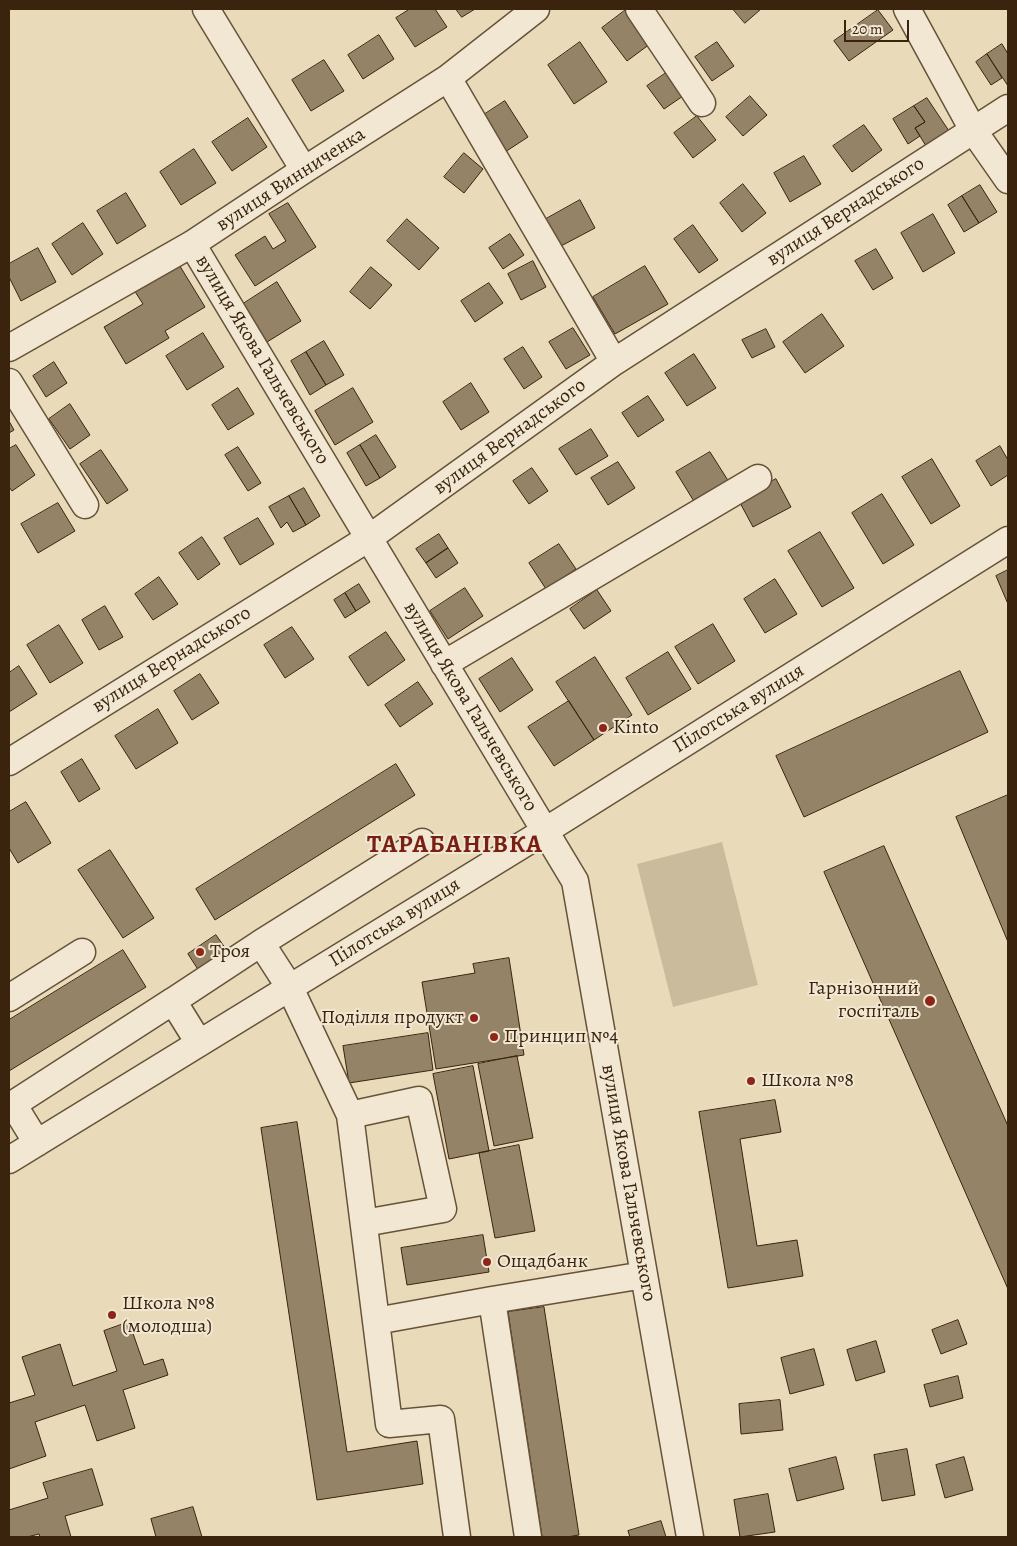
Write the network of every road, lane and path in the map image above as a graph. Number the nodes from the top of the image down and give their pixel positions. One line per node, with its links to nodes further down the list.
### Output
1 (206, 9): 9 (street)
2 (536, 9): 5 (street, вулиця Винниченка)
3 (639, 9): 6 (street)
4 (907, 9): 8 (street)
5 (448, 78): 9 (street, вулиця Винниченка); 13 (street)
6 (702, 103)
7 (1008, 108): 8 (street, вулиця Вернадського)
8 (973, 130): 10 (street); 13 (street, вулиця Вернадського)
9 (304, 170): 11 (street, вулиця Винниченка)
10 (1008, 180)
11 (192, 244): 12 (street, вулиця Винниченка); 17 (street, вулиця Якова Гальчевського)
12 (9, 348)
13 (614, 362): 17 (street, вулиця Вернадського)
14 (9, 382): 16 (street)
15 (758, 478): 19 (street)
16 (85, 505)
17 (369, 538): 19 (street, вулиця Якова Гальчевського); 20 (street, вулиця Вернадського)
18 (1008, 540): 21 (street, Пілотська вулиця)
19 (444, 664): 21 (street, вулиця Якова Гальчевського)
20 (9, 762)
21 (545, 832): 25 (street, Пілотська вулиця); 34 (street, вулиця Якова Гальчевського)
22 (422, 842): 23 (street)
23 (260, 943): 25 (street); 27 (street)
24 (82, 952): 26 (street)
25 (290, 988): 28 (street, Пілотська вулиця); 30 (street)
26 (9, 998)
27 (173, 1000): 28 (street); 29 (street)
28 (199, 1043): 31 (street, Пілотська вулиця)
29 (11, 1106): 31 (street)
30 (350, 1115): 33 (street); 33 (street)
31 (37, 1143): 32 (street, Пілотська вулиця)
32 (9, 1160)
33 (364, 1223): 36 (street)
34 (644, 1275): 35 (street); 39 (street, вулиця Якова Гальчевського)
35 (492, 1300): 36 (street); 38 (street)
36 (376, 1321): 37 (street)
37 (457, 1537)
38 (528, 1537)
39 (690, 1537)

